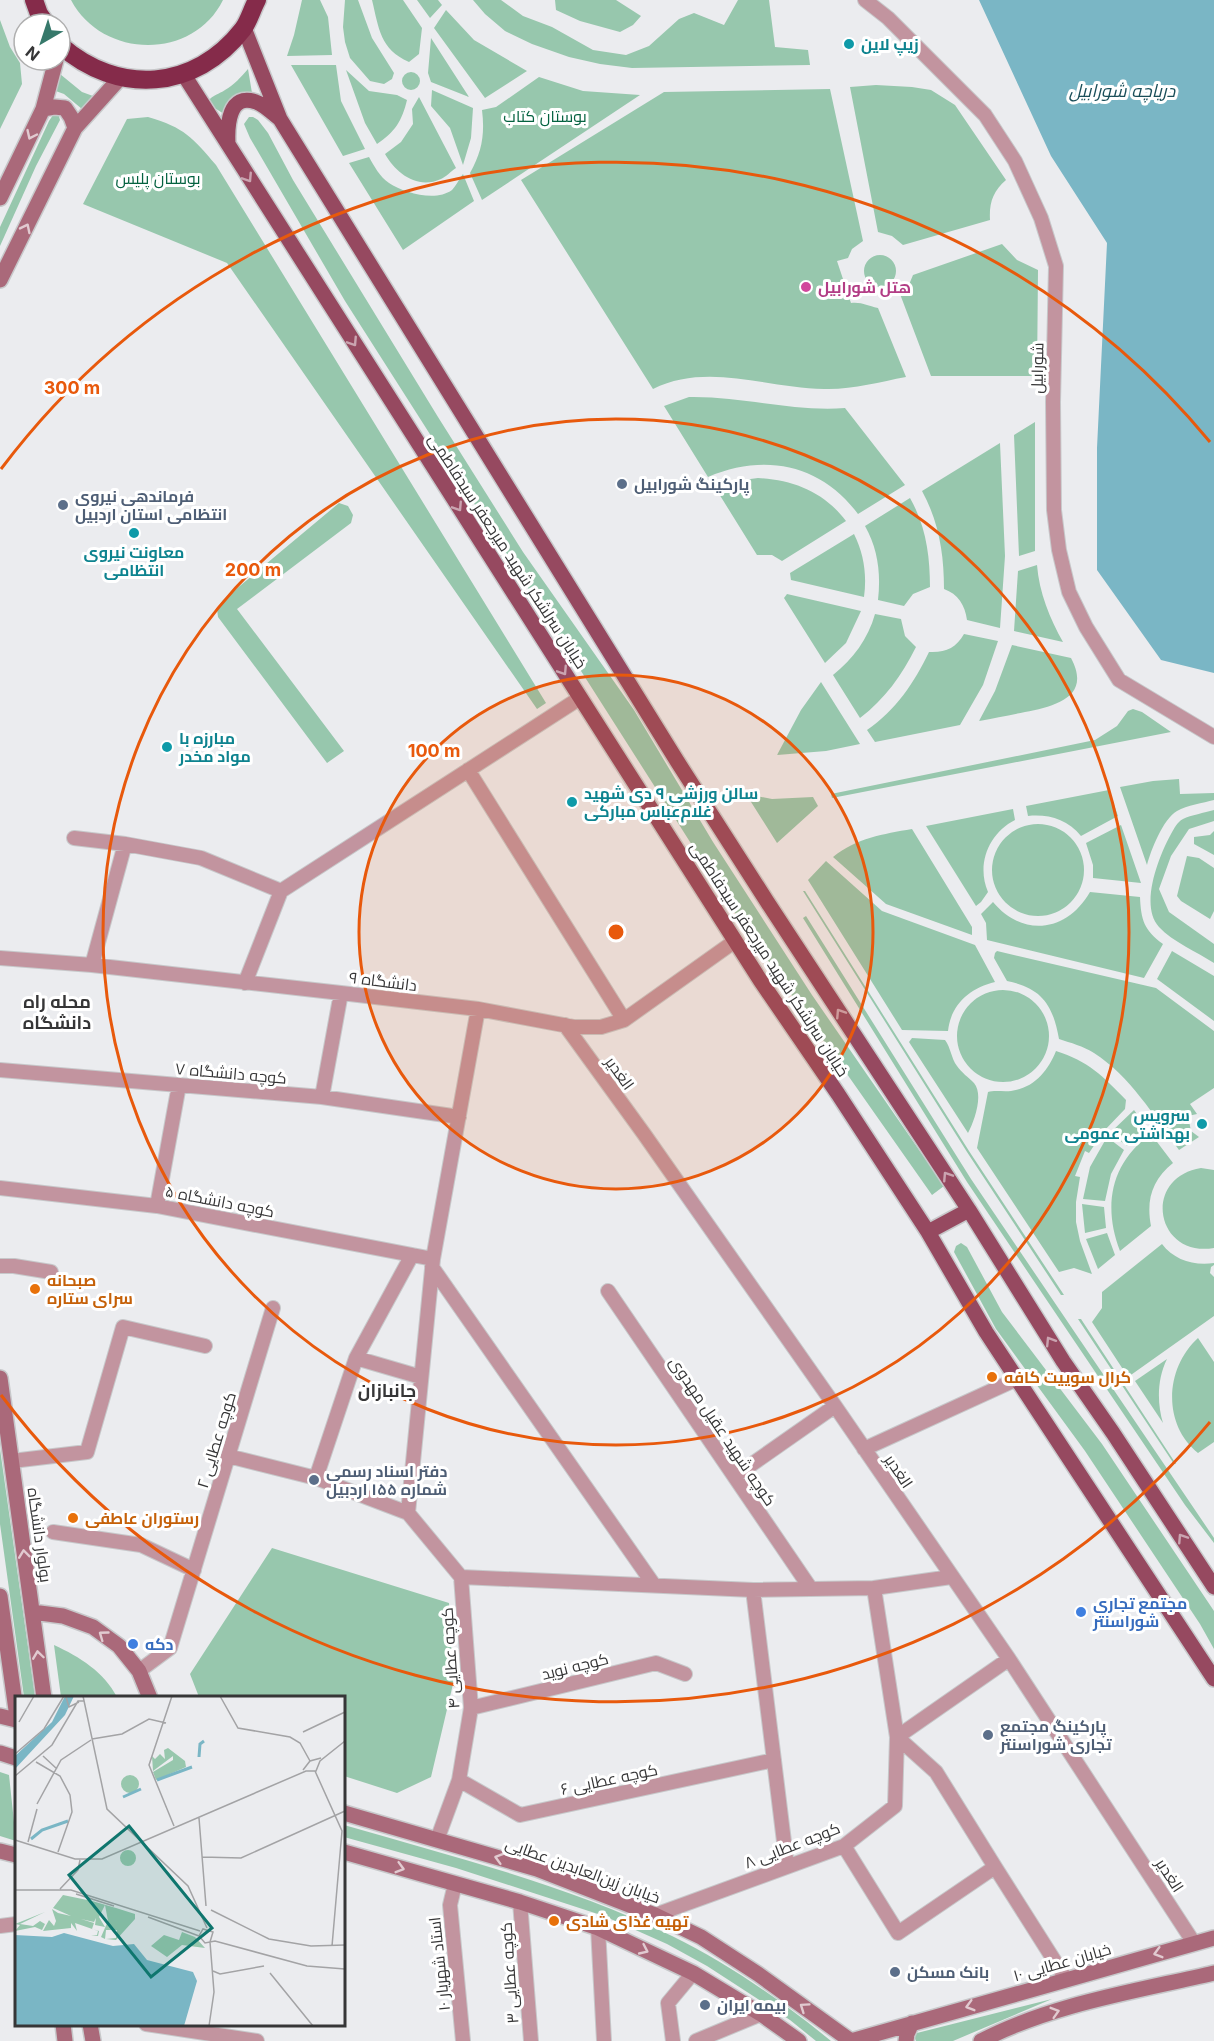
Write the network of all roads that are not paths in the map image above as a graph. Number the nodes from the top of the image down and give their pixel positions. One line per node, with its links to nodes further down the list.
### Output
1 (257, 0): 3 (highway)
2 (865, 0): 16 (street, شورابیل)
3 (244, 28): 6 (highway); 9 (main road, خیابان سرلشکر شهید میرجعفر سیدفاطمی)
4 (72, 55): 7 (highway)
5 (53, 72): 8 (main road)
6 (184, 75): 7 (highway); 11 (main road, خیابان سرلشکر شهید میرجعفر سیدفاطمی)
7 (120, 78): 10 (main road)
8 (43, 109): 10 (main road); 12 (main road, one-way to 12)
9 (280, 119): 11 (main road); 35 (main road, خیابان سرلشکر شهید میرجعفر سیدفاطمی, one-way to 9)
10 (75, 128): 14 (main road, one-way to 10)
11 (228, 147): 15 (main road, خیابان سرلشکر شهید میرجعفر سیدفاطمی, one-way to 15)
12 (4, 185): 13 (main road)
13 (0, 198)
14 (0, 280)
15 (580, 698): 17 (street); 21 (main road, خیابان سرلشکر شهید میرجعفر سیدفاطمی)
16 (1214, 736)
17 (468, 770): 20 (street); 27 (street)
18 (74, 838): 19 (street)
19 (125, 844): 20 (street); 23 (street)
20 (281, 891): 24 (street)
21 (735, 941): 27 (street, دانشگاه ۹); 36 (main road, خیابان سرلشکر شهید میرجعفر سیدفاطمی)
22 (0, 958): 23 (street, دانشگاه ۹)
23 (92, 965): 24 (street, دانشگاه ۹)
24 (244, 983): 25 (street, دانشگاه ۹)
25 (341, 993): 26 (street, دانشگاه ۹); 31 (street)
26 (478, 1009): 28 (street, دانشگاه ۹); 32 (street)
27 (624, 1020): 28 (street, دانشگاه ۹)
28 (565, 1026): 48 (street, الغدیر)
29 (0, 1070): 30 (street, کوچه دانشگاه ۷)
30 (179, 1085): 31 (street, کوچه دانشگاه ۷); 34 (street)
31 (322, 1097): 32 (street, کوچه دانشگاه ۷)
32 (459, 1118): 38 (street)
33 (0, 1188): 34 (street, کوچه دانشگاه ۵)
34 (157, 1206): 37 (street, کوچه دانشگاه ۵)
35 (969, 1210): 36 (main road); 60 (main road, خیابان سرلشکر شهید میرجعفر سیدفاطمی, one-way to 35)
36 (928, 1232): 47 (main road, خیابان سرلشکر شهید میرجعفر سیدفاطمی)
37 (412, 1255): 38 (street, کوچه دانشگاه ۵); 44 (street)
38 (432, 1263): 45 (street); 59 (street)
39 (0, 1266): 40 (street)
40 (51, 1272)
41 (608, 1291): 52 (street, کوچه شهید عقیل مهدوی)
42 (273, 1308): 50 (street, کوچه عطایی ۲)
43 (205, 1346): 51 (street)
44 (356, 1358): 45 (street); 53 (street)
45 (421, 1377): 54 (street)
46 (0, 1378): 51 (main road, بولوار دانشگاه)
47 (1017, 1379): 49 (street); 70 (main road, خیابان سرلشکر شهید میرجعفر سیدفاطمی)
48 (835, 1406): 49 (street, الغدیر); 52 (street)
49 (864, 1449): 58 (street, الغدیر)
50 (228, 1456): 53 (street); 56 (street, کوچه عطایی ۲)
51 (12, 1461): 65 (main road, بولوار دانشگاه, one-way to 51)
52 (735, 1476): 62 (street, کوچه شهید عقیل مهدوی)
53 (316, 1478): 54 (street)
54 (408, 1513): 57 (street)
55 (52, 1532): 56 (street)
56 (194, 1570): 68 (street, کوچه عطایی ۲)
57 (461, 1577): 59 (street); 74 (street, کوچه عطایی ۴)
58 (951, 1577): 61 (street); 67 (street, الغدیر)
59 (654, 1585): 63 (street)
60 (1214, 1587)
61 (874, 1588): 62 (street); 77 (street, کوچه عطایی ۸)
62 (811, 1589): 63 (street)
63 (753, 1590): 80 (street)
64 (0, 1596): 66 (main road)
65 (32, 1612): 68 (main road, one-way to 65); 71 (main road, بولوار دانشگاه, one-way to 65)
66 (1, 1617): 73 (main road)
67 (1009, 1659): 77 (street); 97 (street, الغدیر)
68 (139, 1671): 72 (main road)
69 (685, 1674): 74 (street, کوچه نوید)
70 (1214, 1679)
71 (44, 1696)
72 (149, 1696)
73 (15, 1704)
74 (471, 1708): 81 (street, کوچه عطایی ۴)
75 (0, 1716): 76 (main road)
76 (15, 1720)
77 (897, 1737): 84 (street, کوچه عطایی ۸); 89 (street)
78 (0, 1753): 79 (main road)
79 (15, 1758)
80 (774, 1760): 81 (street, کوچه عطایی ۶); 88 (street)
81 (459, 1780): 83 (street, کوچه عطایی ۴)
82 (345, 1813): 83 (main road, خیابان زین‌العابدین عطایی)
83 (437, 1840): 92 (main road, خیابان زین‌العابدین عطایی, one-way to 83)
84 (844, 1846): 88 (street, کوچه عطایی ۸); 89 (street)
85 (0, 1851): 87 (main road)
86 (345, 1852): 90 (main road, one-way to 90)
87 (15, 1855)
88 (787, 1866): 92 (street, کوچه عطایی ۸)
89 (995, 1867): 100 (street)
90 (455, 1884): 91 (main road); 109 (street, استاد شهریار ۱۰)
91 (520, 1902): 95 (main road); 110 (street, کوچه عطایی ۳)
92 (655, 1915): 115 (main road, خیابان زین‌العابدین عطایی, one-way to 92)
93 (15, 1924): 94 (street)
94 (0, 1926)
95 (598, 1928): 98 (main road, one-way to 98); 111 (street)
96 (1214, 1938): 97 (main road, خیابان عطایی ۱۰)
97 (1194, 1943): 100 (main road, خیابان عطایی ۱۰, one-way to 100)
98 (693, 1973): 101 (main road); 112 (street)
99 (1214, 1973): 117 (main road, one-way to 99)
100 (1066, 1979): 102 (main road, خیابان عطایی ۱۰, one-way to 102)
101 (761, 2014): 113 (street); 114 (main road)
102 (912, 2023): 115 (main road, خیابان عطایی ۱۰); 116 (main road)
103 (63, 2026): 106 (main road)
104 (90, 2026): 107 (main road)
105 (153, 2026): 108 (street)
106 (65, 2041)
107 (93, 2041)
108 (257, 2041)
109 (463, 2041)
110 (531, 2041)
111 (604, 2041)
112 (673, 2041)
113 (696, 2041)
114 (799, 2041)
115 (851, 2041)
116 (906, 2041)
117 (981, 2041)

